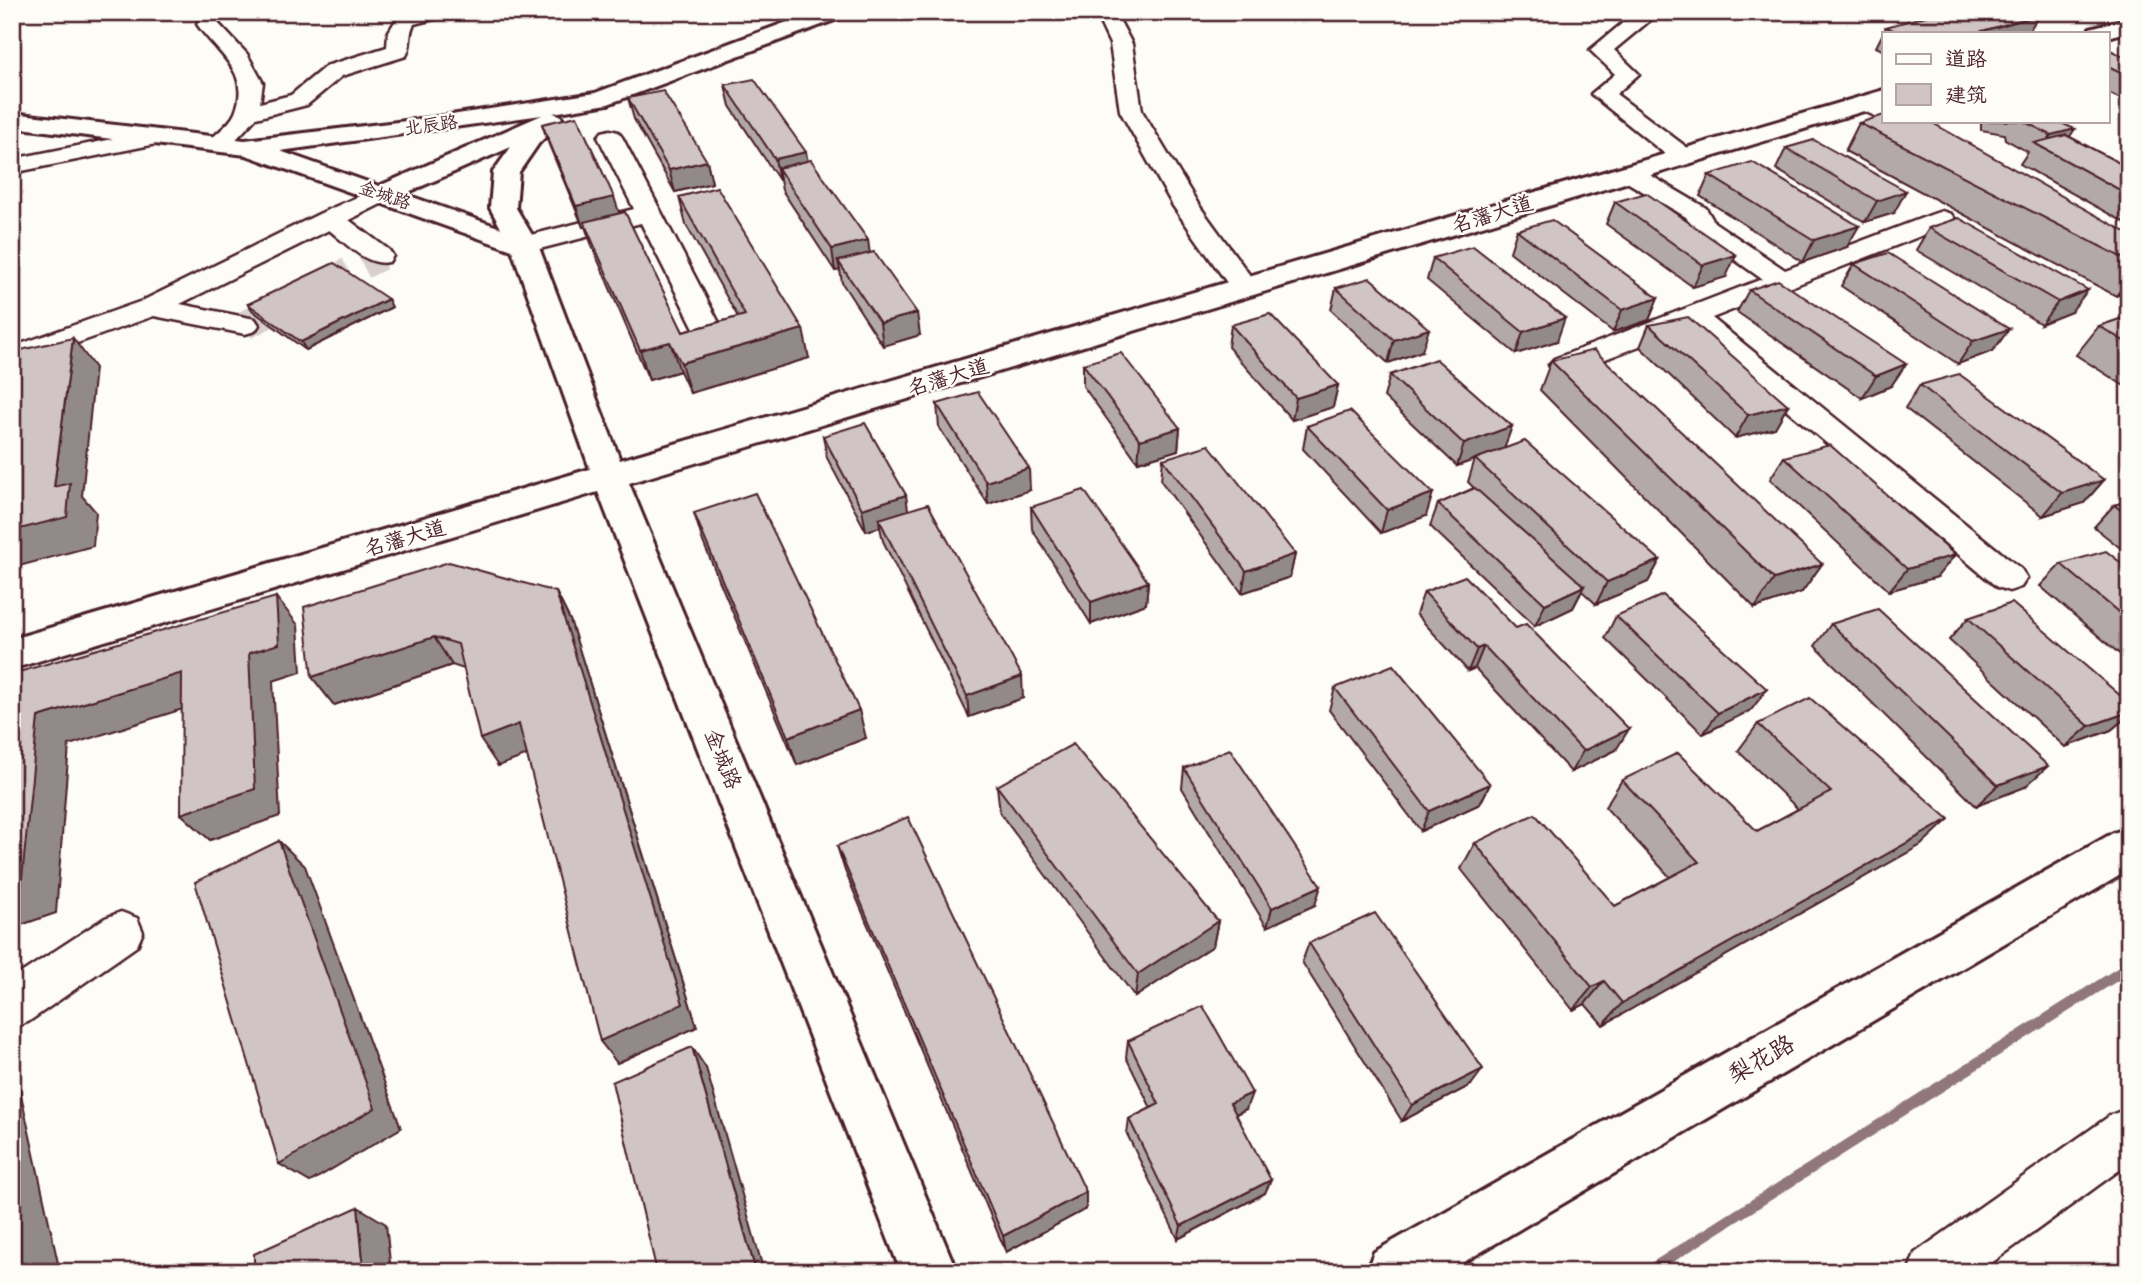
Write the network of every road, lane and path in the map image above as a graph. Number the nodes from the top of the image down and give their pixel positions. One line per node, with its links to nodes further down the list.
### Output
1 (212, 12): 10 (street)
2 (439, 12): 10 (street)
3 (835, 12): 8 (main road, 北辰路)
4 (1105, 12): 27 (street)
5 (1650, 12): 17 (street)
6 (2129, 24): 7 (main road)
7 (2101, 32)
8 (600, 99): 12 (main road); 16 (main road, 北辰路)
9 (1878, 104): 17 (main road, 名藩大道)
10 (247, 113): 15 (street)
11 (12, 120): 14 (main road, 北辰路)
12 (551, 120): 20 (main road); 24 (main road, 金城路)
13 (610, 136): 21 (street)
14 (158, 137): 15 (main road, 北辰路); 18 (street)
15 (218, 145): 16 (main road, 北辰路)
16 (245, 148): 20 (main road, 金城路)
17 (1684, 157): 19 (main road, 名藩大道)
18 (12, 166)
19 (1629, 173): 26 (street); 27 (main road, 名藩大道)
20 (382, 194): 22 (street); 24 (main road, 金城路)
21 (649, 214): 24 (street); 31 (street)
22 (330, 218): 25 (street); 28 (street)
23 (1941, 219): 26 (street)
24 (524, 245): 34 (main road, 金城路)
25 (380, 256)
26 (1782, 281): 29 (street)
27 (1245, 288): 34 (main road, 名藩大道)
28 (152, 307): 30 (lane); 32 (street)
29 (1692, 315): 33 (street); 35 (street)
30 (246, 325)
31 (716, 344)
32 (12, 357)
33 (1564, 365)
34 (610, 478): 36 (main road, 名藩大道); 41 (main road, 金城路)
35 (2009, 578)
36 (12, 654)
37 (2129, 847): 42 (main road, 梨花路)
38 (121, 932): 39 (street)
39 (12, 1006)
40 (2129, 1133): 43 (street)
41 (929, 1272)
42 (1394, 1272)
43 (1934, 1272)

